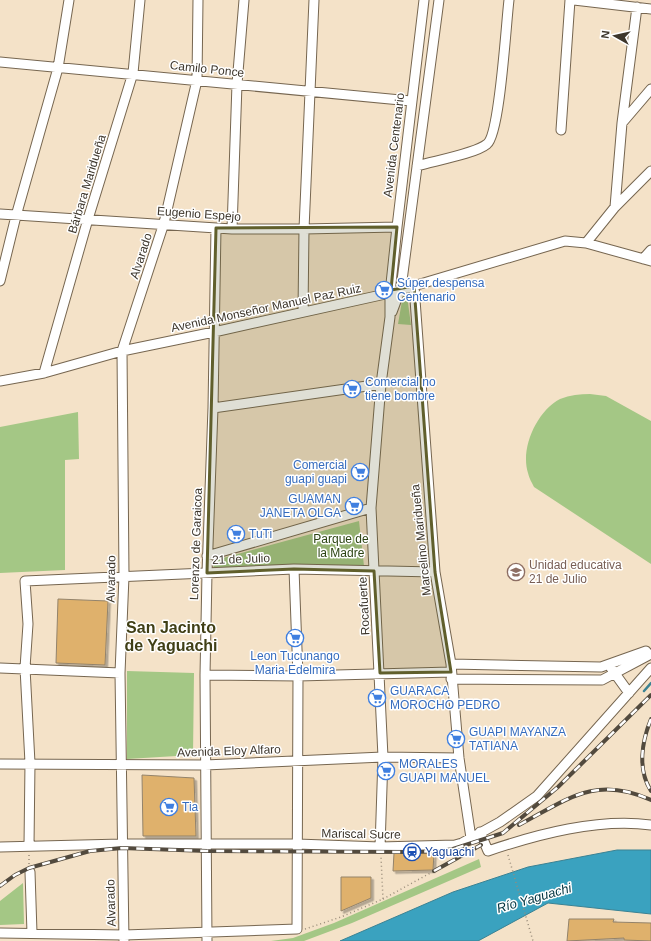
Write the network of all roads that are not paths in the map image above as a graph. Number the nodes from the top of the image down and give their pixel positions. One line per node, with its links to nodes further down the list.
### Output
1 (69, 0): 14 (street)
2 (140, 0): 15 (street, Bárbara Maridueña)
3 (198, 0): 16 (street, Alvarado)
4 (244, 0): 17 (street)
5 (314, 0): 19 (street)
6 (424, 0): 20 (street, Avenida Centenario)
7 (439, 0): 23 (street)
8 (509, 0): 23 (street)
9 (570, 0): 22 (street)
10 (574, 0): 11 (street)
11 (637, 7): 12 (street); 21 (street)
12 (651, 9)
13 (0, 62): 14 (street, Camilo Ponce)
14 (58, 68): 15 (street, Camilo Ponce); 27 (street)
15 (133, 73): 16 (street, Camilo Ponce); 28 (street, Bárbara Maridueña)
16 (197, 80): 17 (street, Camilo Ponce); 29 (street, Alvarado)
17 (237, 84): 19 (street, Camilo Ponce); 32 (street)
18 (651, 89): 21 (street)
19 (310, 91): 20 (street, Camilo Ponce); 33 (street)
20 (411, 101): 30 (street, Avenida Centenario)
21 (622, 124): 25 (street)
22 (561, 130)
23 (417, 166): 39 (street)
24 (651, 171): 25 (street)
25 (615, 207): 34 (street)
26 (0, 214): 27 (street, Eugenio Espejo)
27 (16, 216): 28 (street, Eugenio Espejo); 37 (street)
28 (88, 219): 29 (street, Eugenio Espejo); 45 (street, Bárbara Maridueña)
29 (164, 223): 31 (street, Eugenio Espejo); 44 (street, Alvarado)
30 (397, 227): 33 (street, Eugenio Espejo); 40 (street, Avenida Centenario)
31 (216, 228): 32 (street, Eugenio Espejo); 43 (street, Lorenzo de Garaicoa)
32 (232, 229): 33 (street, Eugenio Espejo)
33 (304, 229): 41 (street)
34 (586, 242): 36 (street, Avenida Monseñor Manuel Paz Ruiz); 38 (street, Avenida Monseñor Manuel Paz Ruiz)
35 (651, 250): 36 (street)
36 (647, 260)
37 (0, 281)
38 (414, 286): 39 (street, Avenida Monseñor Manuel Paz Ruiz); 53 (street, Marcelino Maridueña)
39 (402, 288): 40 (street, Avenida Monseñor Manuel Paz Ruiz); 42 (street, Rocafuerte)
40 (390, 293): 41 (street, Avenida Monseñor Manuel Paz Ruiz); 42 (street, Rocafuerte)
41 (303, 312): 43 (street, Avenida Monseñor Manuel Paz Ruiz)
42 (390, 317): 47 (street, Rocafuerte)
43 (214, 332): 44 (street, Avenida Monseñor Manuel Paz Ruiz); 48 (street, Lorenzo de Garaicoa)
44 (122, 351): 45 (street, Avenida Monseñor Manuel Paz Ruiz); 55 (street, Alvarado)
45 (44, 373): 46 (street, Avenida Monseñor Manuel Paz Ruiz)
46 (0, 381)
47 (381, 384): 48 (street); 49 (street, Rocafuerte)
48 (213, 408): 50 (street, Lorenzo de Garaicoa)
49 (371, 508): 50 (street); 52 (street, Rocafuerte)
50 (207, 556): 54 (street, Lorenzo de Garaicoa)
51 (294, 569): 52 (street, 21 de Julio); 54 (street, 21 de Julio); 67 (street)
52 (374, 571): 53 (street, 21 de Julio); 64 (street, Rocafuerte)
53 (435, 572): 62 (street, Marcelino Maridueña)
54 (207, 573): 55 (street, 21 de Julio); 66 (street, Lorenzo de Garaicoa)
55 (124, 576): 60 (street, 21 de Julio); 63 (street, Alvarado)
56 (651, 649): 58 (street)
57 (651, 654): 65 (street)
58 (608, 665): 62 (street); 65 (street)
59 (0, 668): 60 (street)
60 (25, 668): 63 (street); 72 (street)
61 (651, 668): 68 (street, Mariscal Sucre)
62 (451, 672): 64 (street); 65 (street); 70 (street, Marcelino Maridueña)
63 (120, 673): 74 (street, Alvarado)
64 (380, 673): 67 (street); 69 (street, Rocafuerte)
65 (615, 673): 68 (street)
66 (205, 675): 67 (street); 75 (street, Lorenzo de Garaicoa)
67 (298, 676): 71 (street)
68 (629, 693): 77 (street, Mariscal Sucre)
69 (383, 757): 70 (street, Avenida Eloy Alfaro); 71 (street, Avenida Eloy Alfaro); 84 (street, Rocafuerte)
70 (458, 758): 78 (street, Marcelino Maridueña)
71 (298, 760): 75 (street, Avenida Eloy Alfaro); 80 (street)
72 (30, 763): 73 (street, Avenida Eloy Alfaro); 74 (street, Avenida Eloy Alfaro); 81 (street)
73 (0, 764)
74 (122, 765): 75 (street, Avenida Eloy Alfaro); 79 (street, Alvarado)
75 (205, 765): 82 (street, Lorenzo de Garaicoa)
76 (651, 825): 77 (street)
77 (480, 832): 78 (street, Mariscal Sucre)
78 (470, 838): 84 (street, Mariscal Sucre)
79 (122, 844): 81 (street, Mariscal Sucre); 82 (street, Mariscal Sucre); 89 (street, Alvarado)
80 (297, 844): 82 (street, Mariscal Sucre); 84 (street, Mariscal Sucre); 88 (street)
81 (29, 845): 83 (street, Mariscal Sucre)
82 (207, 845): 88 (street, Lorenzo de Garaicoa)
83 (0, 847)
84 (380, 847)
85 (30, 872): 87 (street)
86 (0, 933): 87 (street)
87 (32, 933): 89 (street)
88 (207, 937): 89 (street)
89 (124, 938)

